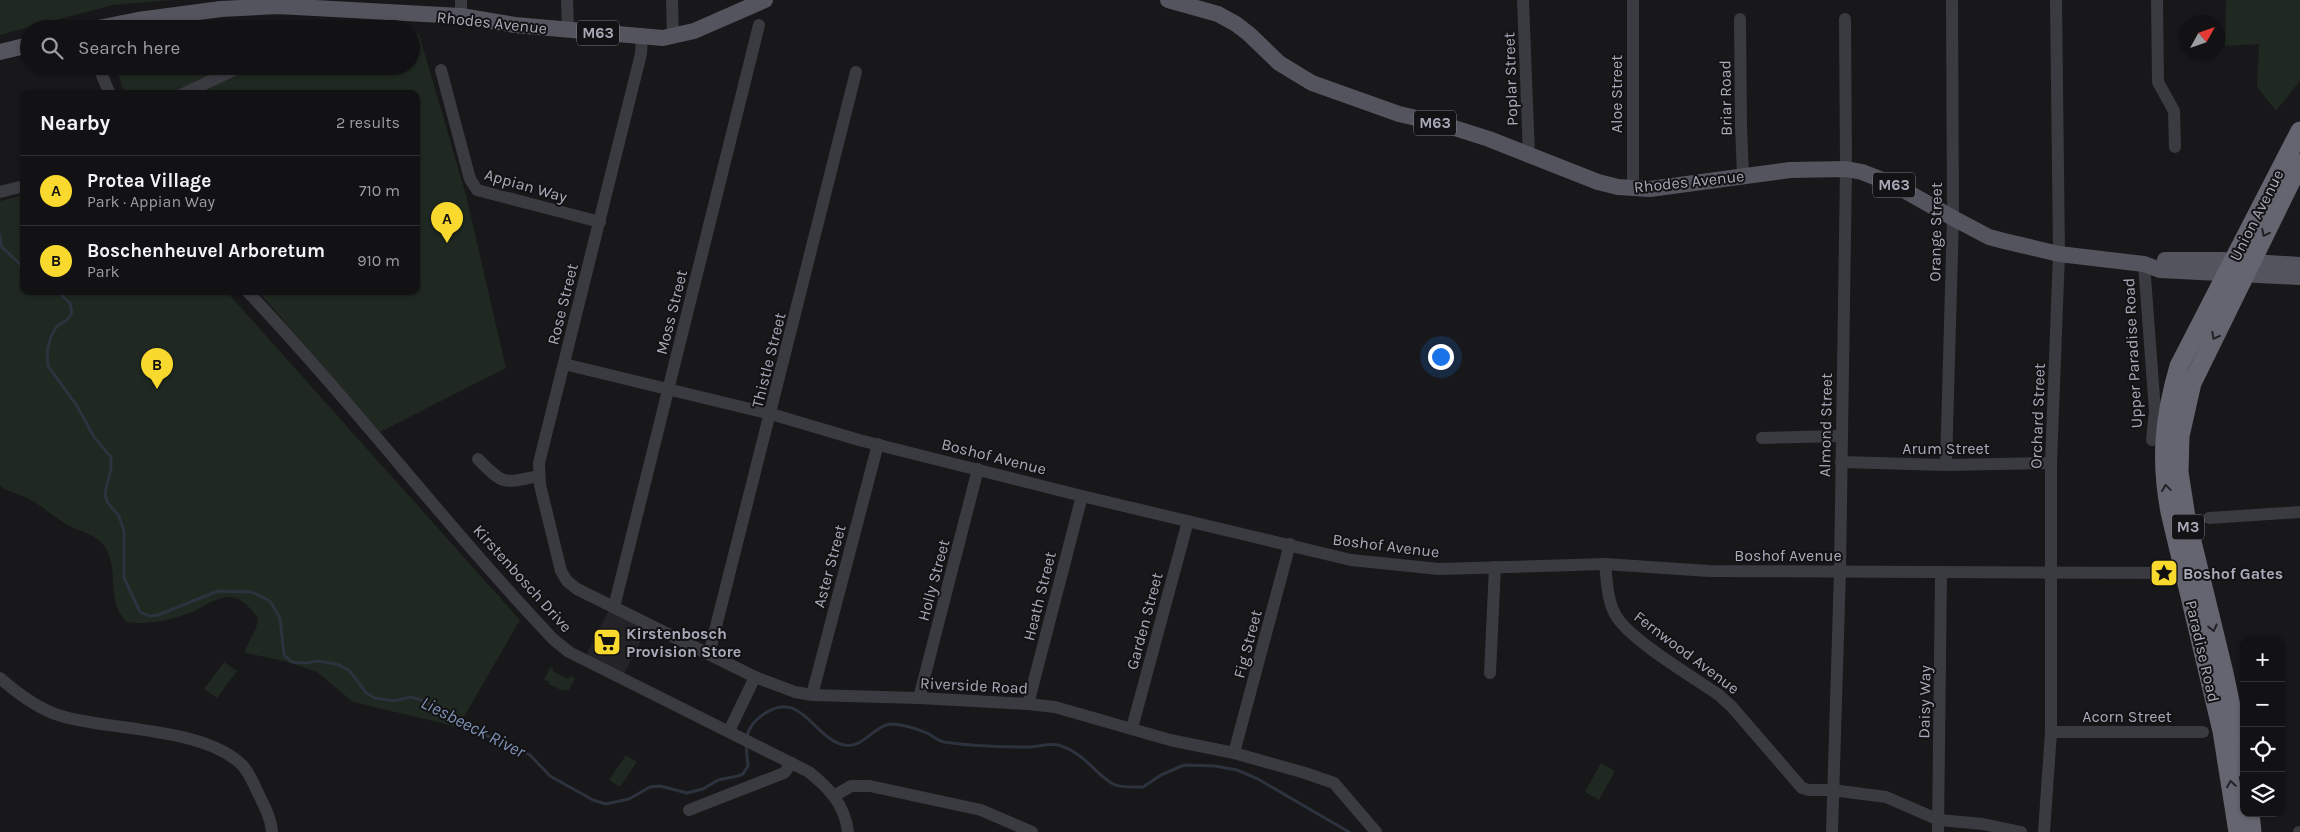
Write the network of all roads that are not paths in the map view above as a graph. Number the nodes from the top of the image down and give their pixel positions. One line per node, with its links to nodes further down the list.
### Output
1 (567, 0): 15 (street)
2 (672, 0): 17 (street)
3 (765, 0): 17 (main road, Rhodes Avenue / M63)
4 (1168, 0): 28 (main road, Rhodes Avenue / M63)
5 (1523, 0): 28 (street, Poplar Street)
6 (1632, 0): 33 (street, Aloe Street)
7 (1952, 0): 35 (street, Orange Street)
8 (2056, 0): 37 (street, Orchard Street)
9 (2157, 0): 27 (street)
10 (461, 8): 13 (main road, Rhodes Avenue / M63); 15 (main road, Rhodes Avenue / M63)
11 (1740, 19): 31 (street, Briar Road)
12 (1844, 19): 30 (street, Almond Street)
13 (138, 20)
14 (758, 25): 44 (street, Moss Street)
15 (568, 30): 16 (main road, Rhodes Avenue / M63)
16 (642, 37): 17 (main road, Rhodes Avenue / M63); 36 (street, Rose Street)
17 (673, 37)
18 (20, 47): 19 (main road)
19 (0, 52)
20 (441, 70): 36 (street, Appian Way)
21 (856, 72): 45 (street, Thistle Street)
22 (102, 75): 24 (street)
23 (223, 75): 25 (street)
24 (108, 90)
25 (191, 90)
26 (2300, 131): 40 (highway, Union Avenue / M3)
27 (2175, 147)
28 (1529, 156): 33 (main road, Rhodes Avenue / M63)
29 (2300, 163): 40 (highway, Union Avenue / M3, one-way to 40)
30 (1846, 169): 31 (main road, Rhodes Avenue / M63); 35 (main road, Rhodes Avenue / M63); 46 (street, Almond Street)
31 (1744, 176): 33 (main road, Rhodes Avenue / M63)
32 (20, 187): 34 (street)
33 (1633, 188)
34 (0, 192)
35 (1953, 218): 37 (main road, Rhodes Avenue / M63); 53 (street, Orange Street)
36 (600, 222): 43 (street, Rose Street)
37 (2058, 254): 38 (main road, Rhodes Avenue / M63); 52 (street, Orchard Street)
38 (2144, 264): 40 (main road, Rhodes Avenue / M63); 48 (street, Upper Paradise Road)
39 (2300, 264): 40 (main road, M63)
40 (2239, 267): 41 (main road, M63); 80 (highway, Paradise Road / M3, one-way to 80); 95 (highway, Paradise Road / M3, one-way to 40)
41 (2300, 277)
42 (252, 295): 79 (street, Kirstenbosch Drive)
43 (564, 364): 44 (street, Boshof Avenue); 55 (street, Rose Street)
44 (669, 390): 45 (street, Boshof Avenue); 68 (street, Moss Street)
45 (771, 414): 49 (street, Boshof Avenue); 69 (street, Thistle Street)
46 (1841, 436): 47 (street); 51 (street, Almond Street)
47 (1762, 438)
48 (2152, 440)
49 (878, 444): 54 (street, Boshof Avenue); 73 (street, Aster Street)
50 (478, 459): 55 (street)
51 (1840, 462): 53 (street, Arum Street); 63 (street, Almond Street)
52 (2051, 463): 53 (street, Arum Street); 65 (street, Orchard Street)
53 (1946, 465)
54 (978, 469): 56 (street, Boshof Avenue); 74 (street, Holly Street)
55 (539, 476): 67 (street, Rose Street)
56 (1082, 496): 59 (street, Boshof Avenue); 75 (street, Heath Street)
57 (2300, 512): 58 (street)
58 (2209, 518)
59 (1188, 521): 60 (street, Boshof Avenue); 76 (street, Garden Street)
60 (1290, 544): 62 (street, Boshof Avenue); 81 (street, Fig Street)
61 (1605, 564): 62 (street, Boshof Avenue); 63 (street, Boshof Avenue); 83 (street, Fernwood Avenue)
62 (1495, 567): 70 (street)
63 (1840, 571): 64 (street, Boshof Avenue); 83 (street, Almond Street)
64 (1941, 572): 65 (street, Boshof Avenue); 87 (street, Daisy Way)
65 (2050, 572): 66 (street, Boshof Avenue); 77 (street, Orchard Street)
66 (2168, 573)
67 (565, 578): 68 (street, Riverside Road)
68 (614, 607): 69 (street, Riverside Road)
69 (710, 654): 71 (street, Riverside Road)
70 (1490, 673)
71 (755, 677): 73 (street, Riverside Road); 79 (street)
72 (0, 678): 88 (street)
73 (812, 695): 74 (street, Riverside Road)
74 (919, 698): 75 (street, Riverside Road)
75 (1028, 704): 76 (street, Riverside Road)
76 (1132, 728): 81 (street, Riverside Road)
77 (2051, 732): 78 (street, Acorn Street); 94 (street, Orchard Street)
78 (2203, 732)
79 (732, 733): 82 (street, Kirstenbosch Drive)
80 (2240, 749)
81 (1234, 753): 91 (street, Riverside Road)
82 (792, 763): 84 (street, Kirstenbosch Drive); 85 (street)
83 (1832, 790): 87 (street, Fernwood Avenue); 92 (street, Almond Street)
84 (834, 796): 89 (street, Kirstenbosch Drive); 90 (street)
85 (689, 810)
86 (2250, 817): 96 (highway)
87 (1938, 826): 93 (street, Fernwood Avenue)
88 (272, 832)
89 (848, 832)
90 (1032, 832)
91 (1376, 832)
92 (1832, 832)
93 (2021, 832)
94 (2044, 832)
95 (2238, 832)
96 (2252, 832)

